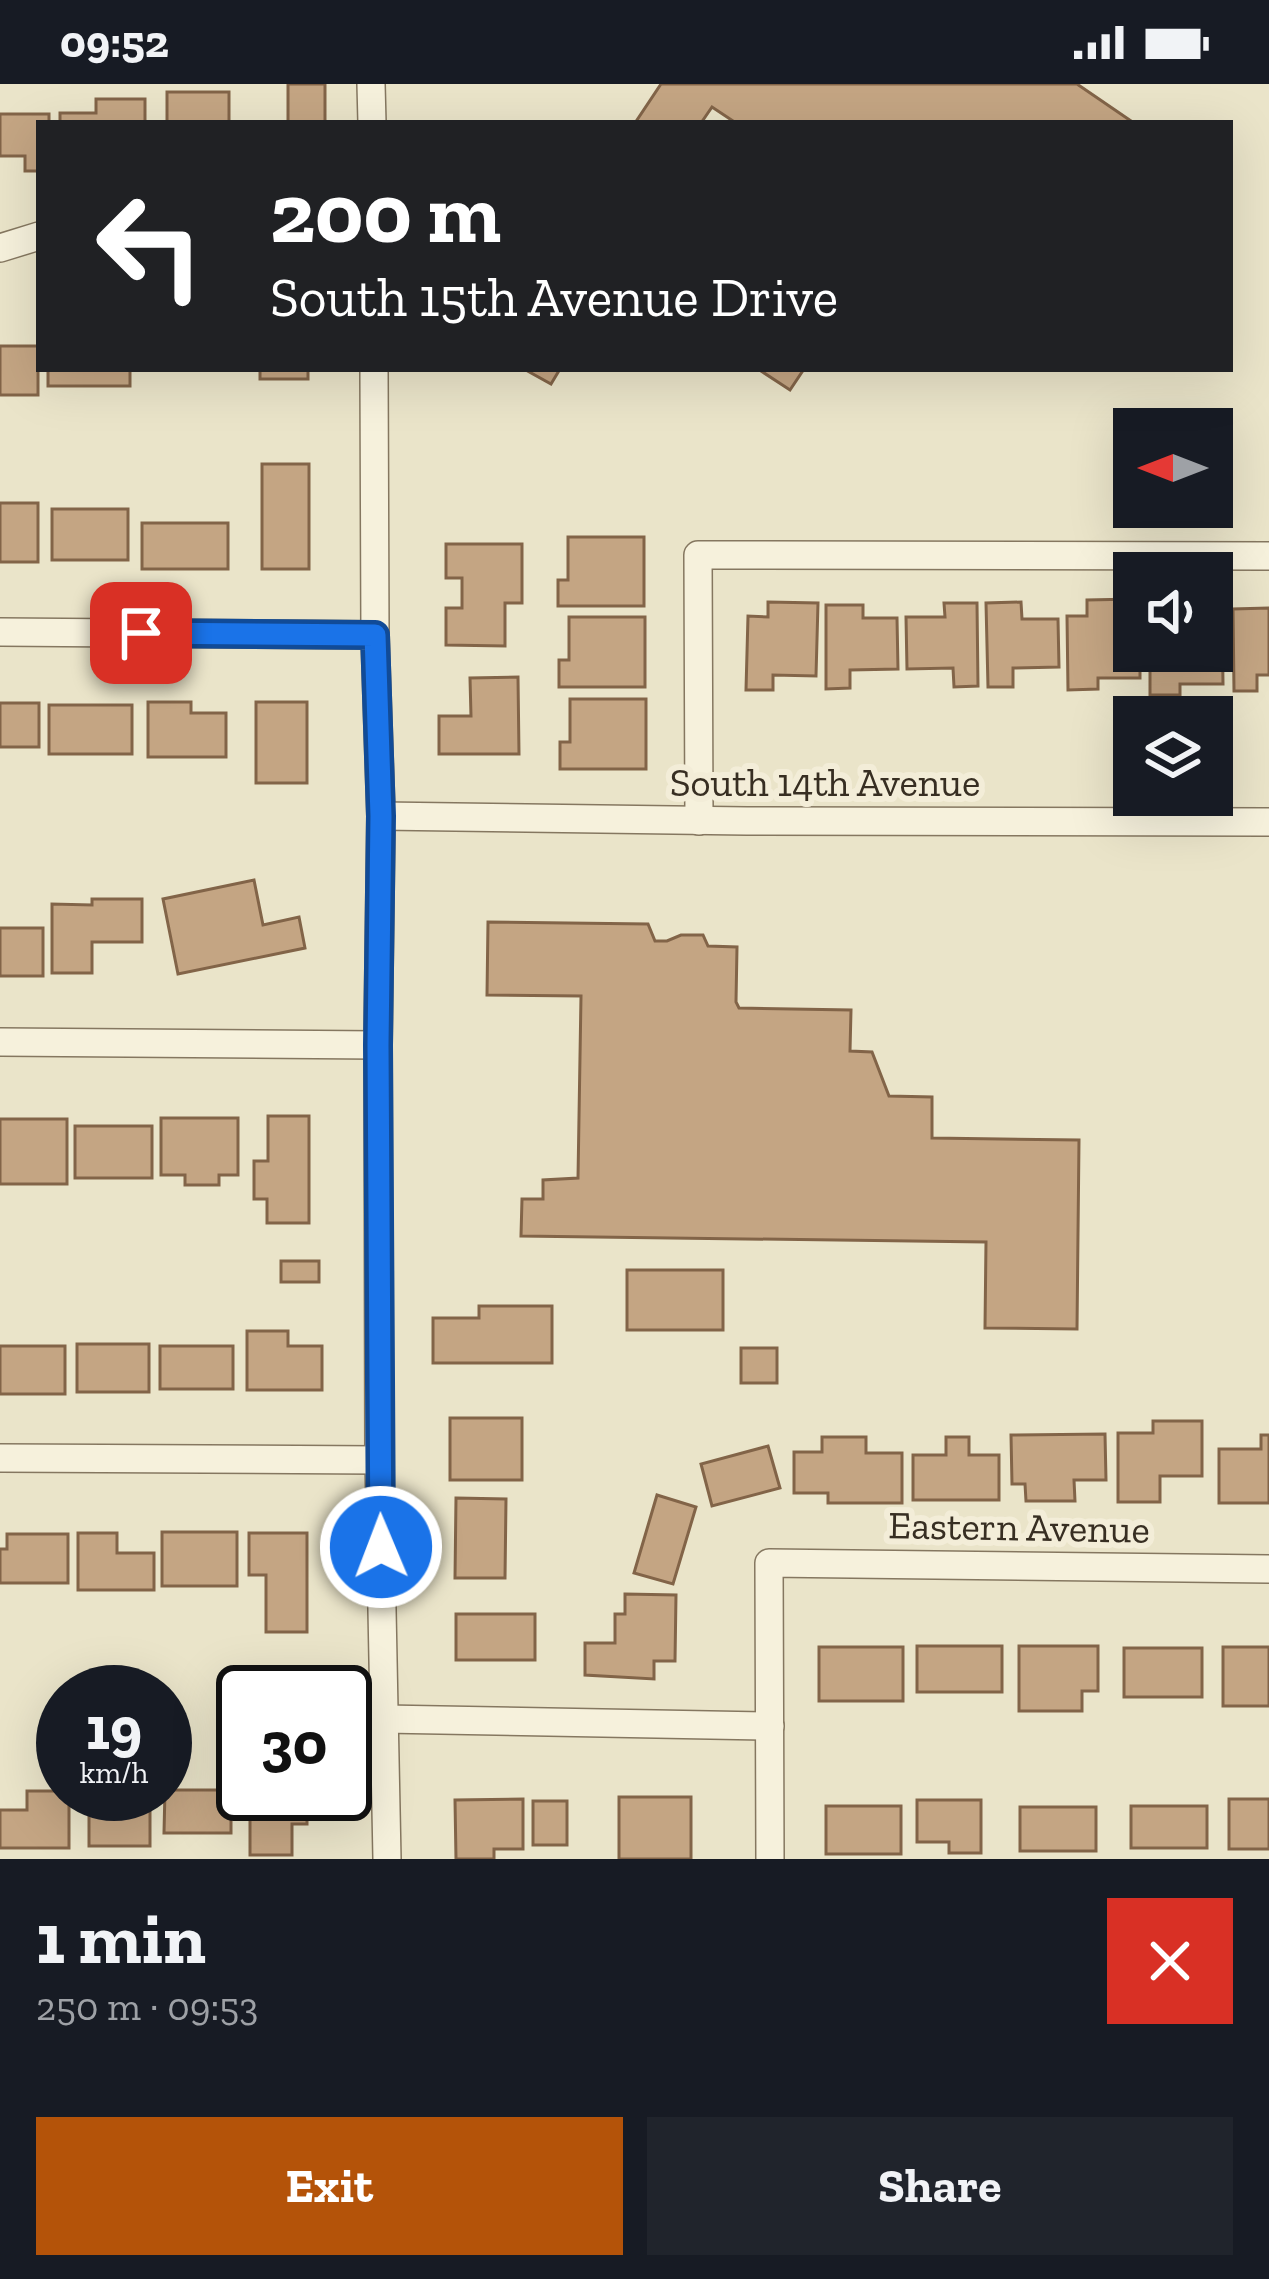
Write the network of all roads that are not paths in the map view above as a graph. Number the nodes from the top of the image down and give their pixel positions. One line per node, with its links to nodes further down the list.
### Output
1 (371, 84): 2 (street)
2 (372, 120)
3 (36, 237): 4 (street)
4 (0, 248)
5 (374, 372): 8 (street)
6 (1269, 556): 10 (street)
7 (0, 632): 8 (street)
8 (375, 635): 9 (street)
9 (381, 816): 10 (street, South 14th Avenue); 13 (street)
10 (699, 820): 11 (street, South 14th Avenue)
11 (1269, 822)
12 (0, 1042): 13 (street)
13 (378, 1045): 15 (street)
14 (0, 1459): 15 (street)
15 (379, 1460): 17 (street)
16 (1269, 1569): 18 (street, Eastern Avenue)
17 (384, 1719): 18 (street); 19 (street)
18 (770, 1726): 20 (street)
19 (387, 1859)
20 (770, 1859)

